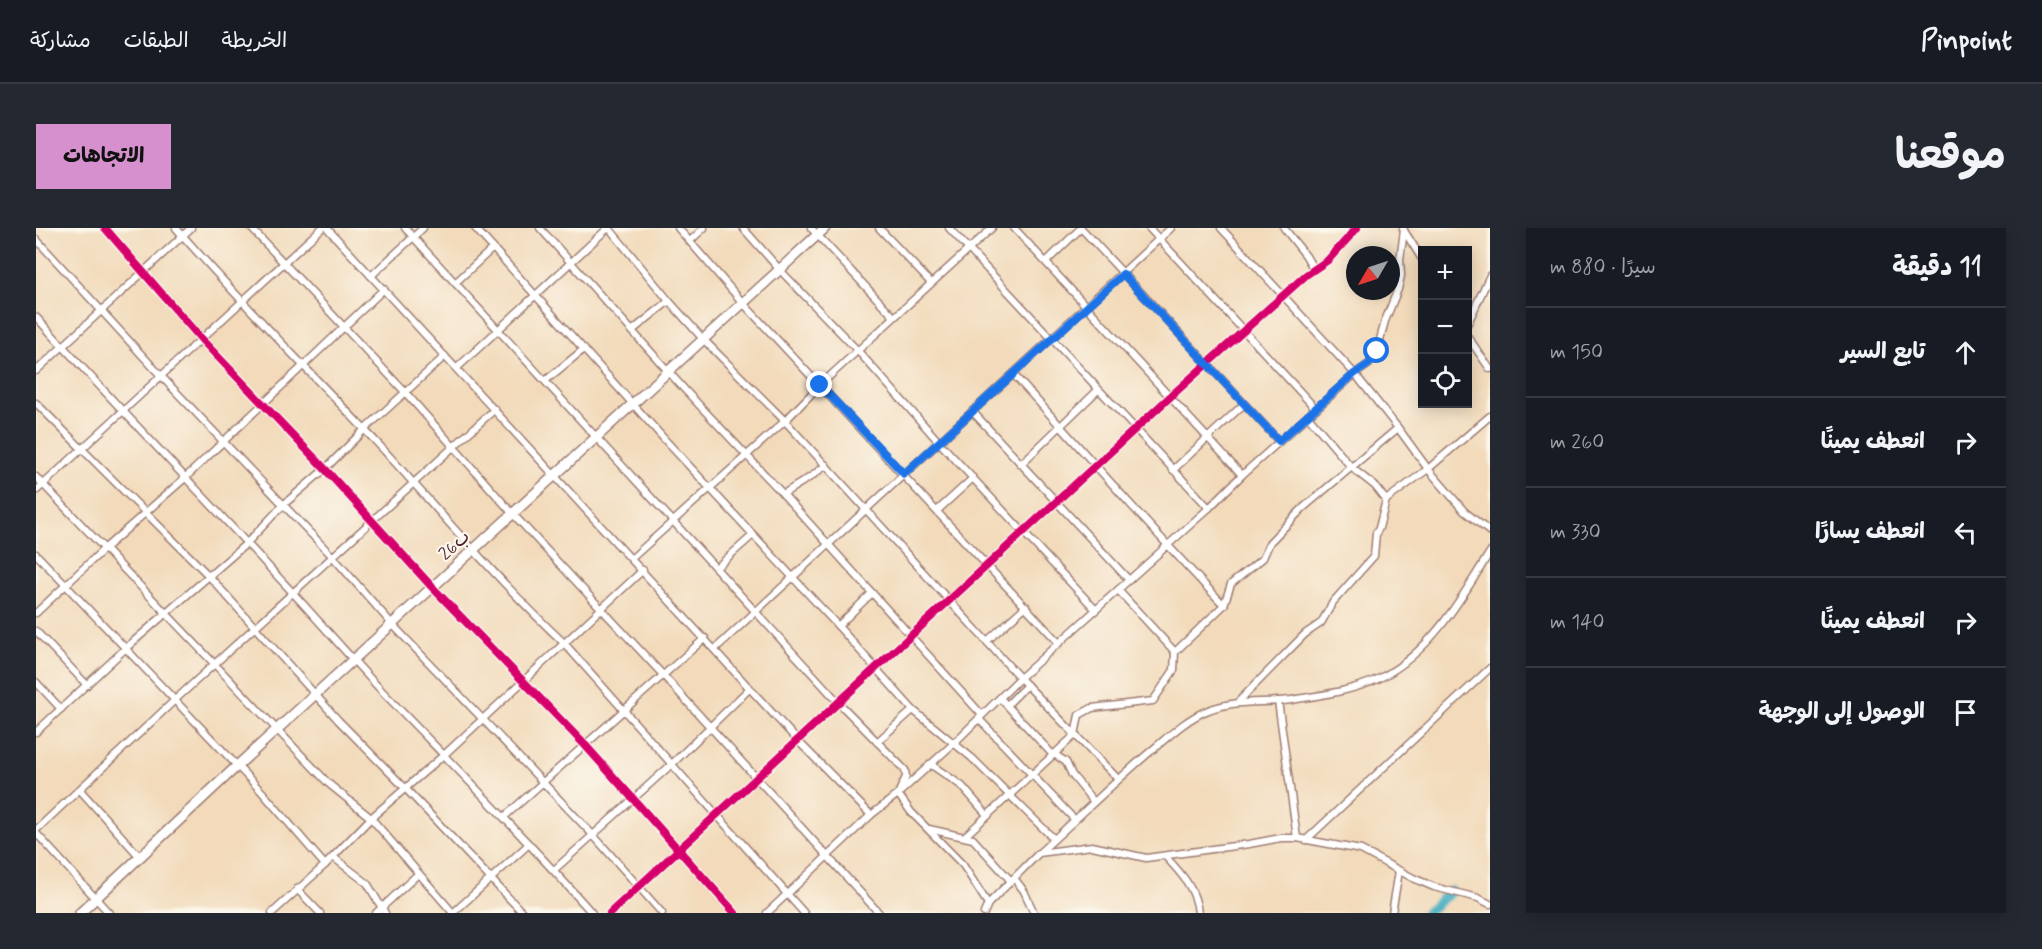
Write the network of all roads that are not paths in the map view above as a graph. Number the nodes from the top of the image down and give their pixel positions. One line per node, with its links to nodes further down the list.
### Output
1 (105, 228): 43 (street)
2 (176, 228): 29 (street)
3 (191, 228): 29 (street)
4 (252, 228): 40 (street)
5 (322, 228): 40 (street)
6 (327, 228): 46 (street)
7 (405, 228): 30 (street)
8 (423, 228): 30 (street)
9 (475, 228): 35 (street)
10 (540, 228): 38 (street)
11 (609, 228): 38 (street); 52 (street)
12 (678, 228): 34 (street)
13 (704, 228): 34 (street)
14 (743, 228): 41 (street)
15 (825, 228): 28 (highway, 26ب)
16 (879, 228): 47 (street)
17 (949, 228): 36 (street)
18 (992, 228): 36 (street)
19 (1014, 228): 39 (street)
20 (1081, 228): 39 (street); 44 (street)
21 (1149, 228): 33 (street)
22 (1171, 228): 33 (street)
23 (1221, 228): 51 (street)
24 (1284, 228): 31 (street)
25 (1290, 228): 31 (street)
26 (1357, 228): 42 (street)
27 (1403, 229): 37 (street); 79 (street)
28 (814, 232): 41 (highway, 26ب); 59 (street)
29 (183, 236): 43 (street); 53 (street)
30 (413, 237): 46 (street); 48 (street)
31 (1292, 237): 42 (street)
32 (36, 239): 56 (street)
33 (1159, 240): 44 (street); 62 (street)
34 (690, 241): 54 (street)
35 (493, 248): 48 (street); 50 (street)
36 (968, 249): 47 (street); 66 (street)
37 (1418, 253)
38 (571, 262): 50 (street); 61 (street)
39 (1046, 262): 55 (street)
40 (285, 263): 53 (street); 60 (street)
41 (780, 270): 54 (highway, 26ب); 70 (street)
42 (1314, 270): 51 (street)
43 (143, 271): 56 (street); 65 (street)
44 (1123, 274): 55 (street); 72 (street)
45 (1490, 275): 57 (street)
46 (371, 276): 49 (street)
47 (931, 283): 59 (street)
48 (455, 284): 63 (street)
49 (384, 289): 60 (street); 71 (street)
50 (537, 295): 63 (street); 69 (street)
51 (1283, 296): 62 (street); 79 (street)
52 (669, 301): 61 (street); 64 (street)
53 (243, 303): 65 (street); 73 (street)
54 (744, 303): 64 (highway, 26ب); 82 (street)
55 (1087, 306): 66 (street); 85 (street)
56 (102, 310): 68 (street); 80 (street)
57 (1472, 313)
58 (36, 317): 68 (street)
59 (894, 317): 70 (street)
60 (344, 327): 73 (street); 84 (street)
61 (633, 330): 77 (street)
62 (1245, 330): 72 (street); 91 (street)
63 (498, 331): 74 (street); 81 (street)
64 (704, 339): 77 (highway, 26ب); 96 (street)
65 (202, 340): 80 (street); 87 (street)
66 (1051, 340): 78 (street); 83 (street)
67 (1472, 344): 75 (street)
68 (62, 346): 76 (street); 92 (street)
69 (584, 349): 81 (street); 88 (street)
70 (858, 351): 82 (street); 105 (street)
71 (446, 356): 74 (street); 84 (street)
72 (1208, 364): 85 (street); 89 (street)
73 (302, 366): 87 (street); 99 (street)
74 (457, 368): 90 (street)
75 (1490, 369)
76 (36, 370)
77 (668, 371): 88 (highway, 26ب); 108 (street)
78 (1013, 374): 93 (street); 97 (street)
79 (1354, 374): 91 (street); 98 (street)
80 (162, 377): 92 (street); 103 (street)
81 (545, 381): 101 (street)
82 (820, 385): 96 (street); 116 (street)
83 (1098, 390): 97 (street); 100 (street)
84 (405, 392): 99 (street); 106 (street)
85 (1171, 396): 100 (street); 102 (street)
86 (36, 403): 107 (street)
87 (263, 404): 103 (street); 113 (street)
88 (633, 404): 101 (highway, 26ب); 124 (street)
89 (1244, 404): 102 (street); 104 (street)
90 (495, 409): 106 (street); 118 (street)
91 (1316, 409): 94 (street)
92 (122, 411): 107 (street); 120 (street)
93 (972, 411): 105 (street); 109 (street)
94 (1308, 416): 104 (street); 112 (street)
95 (1490, 416): 114 (street)
96 (785, 421): 108 (street); 110 (street)
97 (1060, 425): 109 (street); 111 (street)
98 (1398, 428): 112 (street); 114 (street)
99 (364, 430): 113 (street); 122 (street)
100 (1134, 430): 111 (street); 115 (street)
101 (596, 437): 118 (highway, 26ب); 136 (street)
102 (1208, 437): 115 (street); 117 (street)
103 (222, 441): 120 (street); 129 (street)
104 (1279, 441): 117 (street)
105 (939, 442): 116 (street); 121 (street)
106 (454, 447): 122 (street); 134 (street)
107 (82, 448): 123 (street); 133 (street)
108 (746, 456): 124 (street); 126 (street)
109 (1021, 464): 128 (street)
110 (826, 465): 126 (street); 131 (street)
111 (1097, 465): 128 (street); 142 (street)
112 (1352, 468): 127 (street); 161 (street)
113 (325, 469): 129 (street); 135 (street)
114 (1428, 469): 127 (street); 137 (street)
115 (1173, 470): 130 (street)
116 (904, 474): 131 (street); 132 (street)
117 (1242, 475): 130 (street)
118 (554, 476): 134 (highway, 26ب); 148 (street)
119 (36, 477): 123 (street)
120 (184, 478): 133 (street); 140 (street)
121 (973, 478): 132 (street); 138 (street)
122 (414, 483): 135 (street); 144 (street)
123 (44, 485): 125 (street); 143 (street)
124 (710, 489): 136 (street); 139 (street)
125 (36, 491)
126 (783, 494): 141 (street)
127 (1386, 500): 195 (street)
128 (1056, 503): 138 (street); 154 (street)
129 (284, 505): 140 (street); 147 (street)
130 (1209, 508): 142 (street)
131 (866, 509): 141 (street); 160 (street)
132 (938, 510): 149 (street)
133 (145, 513): 143 (street); 152 (street)
134 (513, 514): 144 (highway, 26ب); 163 (street)
135 (372, 520): 147 (street); 156 (street)
136 (673, 521): 148 (street); 150 (street)
137 (1490, 532)
138 (1024, 533): 149 (street); 164 (street)
139 (753, 535): 150 (street); 153 (street)
140 (247, 543): 152 (street); 158 (street)
141 (828, 544): 153 (street); 159 (street)
142 (1166, 546): 154 (street); 161 (street)
143 (104, 549): 155 (street); 167 (street)
144 (474, 549): 156 (highway, 26ب); 175 (street)
145 (1490, 552): 194 (street)
146 (36, 554): 155 (street)
147 (333, 556): 158 (street); 168 (street)
148 (632, 558): 151 (street)
149 (989, 565): 160 (street); 162 (street)
150 (716, 568): 165 (street)
151 (643, 570): 163 (street); 173 (street)
152 (209, 576): 167 (street); 170 (street)
153 (792, 577): 165 (street); 169 (street)
154 (1129, 580): 157 (street)
155 (67, 585): 166 (street); 177 (street)
156 (432, 587): 168 (highway, 26ب); 187 (street)
157 (1118, 590): 164 (street); 179 (street)
158 (293, 592): 170 (street); 180 (street)
159 (872, 593): 169 (street); 172 (street)
160 (950, 601): 172 (street); 174 (street)
161 (1224, 605): 179 (street)
162 (1026, 606): 174 (street); 176 (street)
163 (602, 609): 175 (street); 184 (street)
164 (1096, 610): 176 (street)
165 (755, 612): 178 (street); 196 (street)
166 (36, 613)
167 (167, 613): 177 (street); 181 (street)
168 (392, 624): 180 (highway, 26ب); 202 (street)
169 (838, 626): 183 (street)
170 (254, 628): 181 (street); 191 (street)
171 (36, 631): 188 (street)
172 (911, 636): 183 (street); 201 (street)
173 (705, 638): 178 (street); 184 (street)
174 (987, 641): 185 (street)
175 (564, 643): 187 (street); 199 (street)
176 (1059, 643): 185 (street)
177 (126, 648): 188 (street); 193 (street)
178 (715, 649): 190 (street)
179 (1175, 652): 206 (street)
180 (353, 660): 191 (highway, 26ب); 211 (street)
181 (215, 664): 193 (street); 204 (street)
182 (1490, 668): 238 (street)
183 (876, 669): 196 (street); 200 (street)
184 (663, 675): 199 (street); 203 (street)
185 (1020, 678): 189 (street); 192 (street)
186 (36, 682): 198 (street)
187 (523, 682): 202 (street); 210 (street)
188 (87, 685): 198 (street)
189 (1027, 685): 197 (street); 206 (street)
190 (750, 688): 203 (street); 207 (street)
191 (315, 695): 204 (highway, 26ب); 220 (street)
192 (1000, 698): 197 (street); 201 (street)
193 (176, 699): 215 (street); 221 (street)
194 (1278, 701): 195 (street); 236 (street)
195 (1237, 702): 218 (street)
196 (839, 703): 207 (street); 208 (street)
197 (1007, 705): 212 (street)
198 (61, 709): 205 (street)
199 (624, 710): 210 (street); 213 (street)
200 (913, 710): 208 (street); 209 (street)
201 (980, 717): 209 (street); 216 (street)
202 (483, 719): 211 (street); 219 (street)
203 (710, 726): 213 (street); 217 (street)
204 (277, 730): 215 (highway, 26ب); 230 (street)
205 (36, 732)
206 (1075, 735): 212 (street); 218 (street)
207 (798, 741): 217 (street); 227 (street)
208 (877, 742): 222 (street)
209 (953, 744): 214 (street); 223 (street)
210 (585, 745): 219 (street); 224 (street)
211 (445, 754): 220 (street); 229 (street)
212 (1053, 755): 216 (street); 225 (street)
213 (672, 764): 224 (street); 226 (street)
214 (930, 764): 222 (street); 228 (street)
215 (237, 766): 245 (highway, 26ب); 246 (street)
216 (1031, 776): 223 (street); 231 (street)
217 (756, 779): 226 (street); 242 (street)
218 (1118, 779): 225 (street)
219 (544, 783): 229 (street); 234 (street)
220 (406, 789): 230 (street); 250 (street)
221 (80, 790): 233 (street); 245 (street)
222 (898, 794): 227 (street); 232 (street)
223 (1010, 795): 228 (street); 237 (street)
224 (632, 799): 234 (street); 240 (street)
225 (1094, 802): 231 (street)
226 (718, 815): 240 (street); 254 (street)
227 (871, 815): 242 (street)
228 (988, 816): 235 (street)
229 (504, 817): 239 (street)
230 (372, 818): 244 (street); 249 (street)
231 (1075, 820): 237 (street)
232 (928, 829): 235 (street); 256 (street)
233 (36, 832): 255 (street)
234 (593, 835): 247 (street); 252 (street)
235 (965, 836): 251 (street)
236 (1297, 838): 238 (street); 243 (street)
237 (1054, 839): 241 (street)
238 (1306, 840): 248 (street)
239 (529, 844): 247 (street); 250 (street)
240 (678, 850): 252 (street); 268 (street)
241 (1039, 852): 243 (street); 251 (street)
242 (827, 856): 254 (street); 271 (street)
243 (1165, 856): 274 (street)
244 (333, 857): 246 (street); 258 (street)
245 (140, 858): 255 (highway, 26ب)
246 (325, 865): 253 (street)
247 (554, 870): 265 (street)
248 (1399, 870): 257 (street); 275 (street)
249 (418, 874): 258 (street); 263 (street)
250 (491, 879): 263 (street); 264 (street)
251 (1012, 879): 256 (street); 273 (street)
252 (639, 888): 266 (street); 267 (street)
253 (297, 889): 261 (street); 262 (street)
254 (787, 894): 269 (street); 270 (street)
255 (96, 898): 259 (highway, 26ب); 260 (street)
256 (988, 904): 272 (street)
257 (1490, 904)
258 (381, 911)
259 (80, 913)
260 (109, 913)
261 (272, 913)
262 (320, 913)
263 (453, 913)
264 (523, 913)
265 (592, 913)
266 (610, 913)
267 (662, 913)
268 (735, 913)
269 (766, 913)
270 (804, 913)
271 (879, 913)
272 (984, 913)
273 (1034, 913)
274 (1198, 913)
275 (1392, 913)

